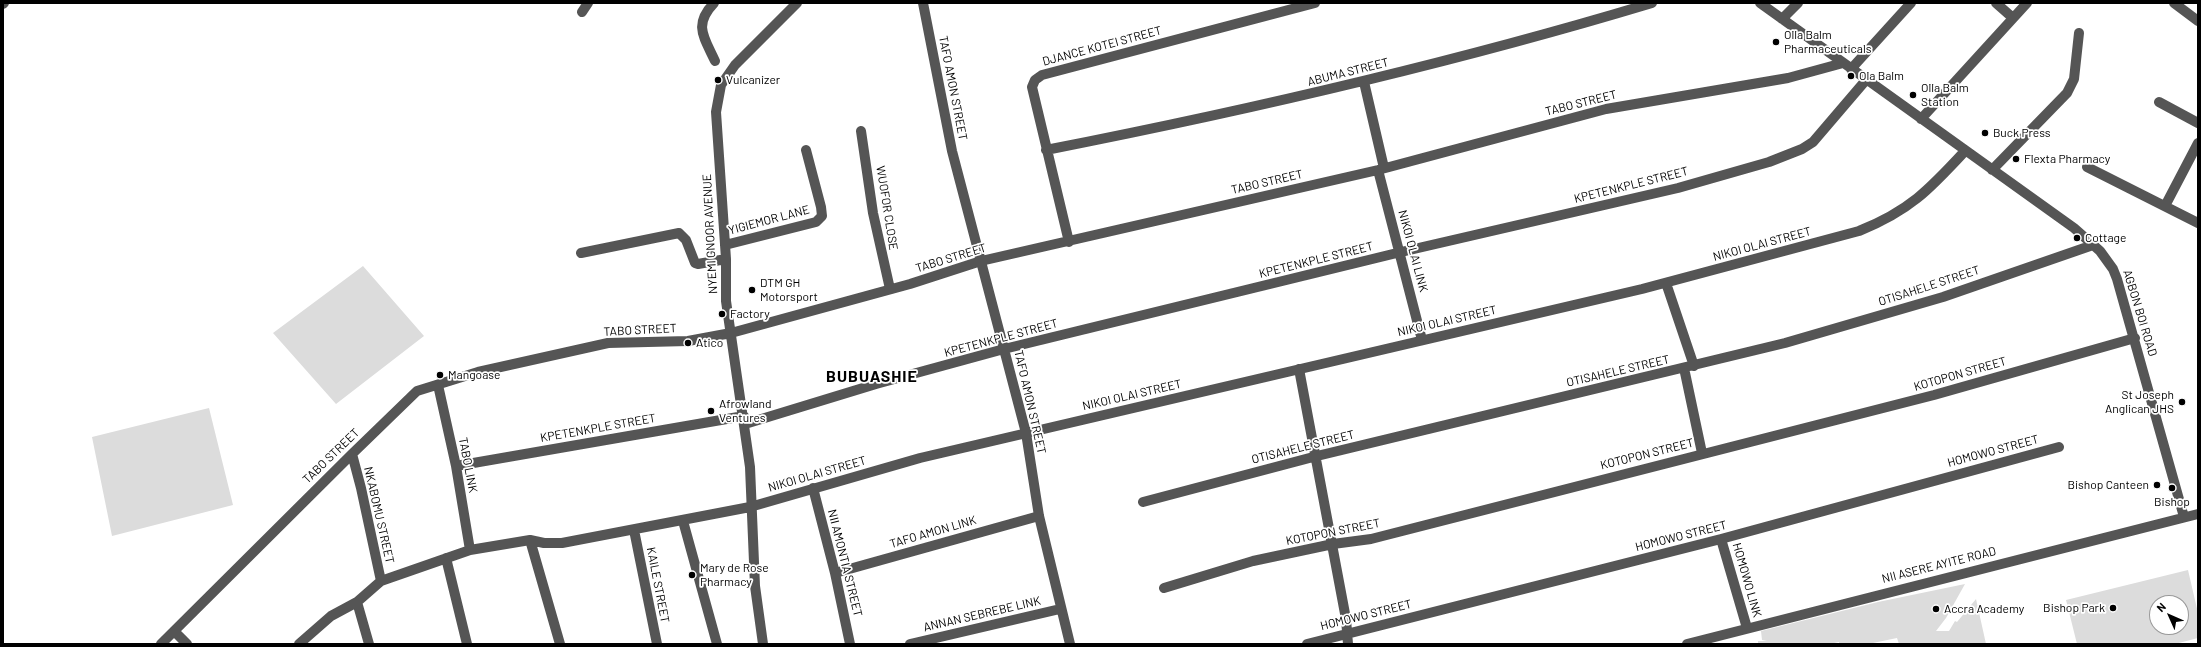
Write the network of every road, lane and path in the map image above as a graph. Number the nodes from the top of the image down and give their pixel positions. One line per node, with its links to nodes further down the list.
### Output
1 (588, 3): 13 (street)
2 (714, 3): 18 (street)
3 (798, 3): 37 (street, NYEMI GNOOR AVENUE)
4 (923, 3): 41 (street, TAFO AMON STREET)
5 (1315, 3): 28 (street, DJANCE KOTEI STREET)
6 (1652, 3): 21 (street, ABUMA STREET)
7 (1760, 3): 15 (street, AGBON BOI ROAD)
8 (1798, 3): 15 (street)
9 (1911, 3): 19 (street)
10 (1996, 3): 14 (street)
11 (2027, 3): 14 (street)
12 (2174, 3): 16 (street)
13 (582, 12)
14 (2013, 18): 23 (street)
15 (1782, 19): 19 (street, AGBON BOI ROAD)
16 (2198, 21)
17 (2079, 33): 32 (street)
18 (715, 61)
19 (1849, 68): 20 (street, AGBON BOI ROAD); 31 (street, TABO STREET)
20 (1866, 80): 23 (street, AGBON BOI ROAD); 38 (street, KPETENKPLE STREET)
21 (1364, 82): 28 (street, ABUMA STREET); 31 (street, NIKOI OLAI LINK)
22 (2158, 102): 24 (street)
23 (1921, 119): 29 (street, AGBON BOI ROAD)
24 (2198, 123)
25 (861, 131): 43 (street, WUOFOR CLOSE)
26 (2198, 143): 33 (street)
27 (806, 150): 37 (street, YIGIEMOR LANE)
28 (1046, 150): 35 (street, DJANCE KOTEI STREET)
29 (1966, 152): 32 (street, AGBON BOI ROAD); 42 (street, NIKOI OLAI STREET)
30 (2088, 167): 33 (street)
31 (1381, 169): 35 (street, TABO STREET); 38 (street, NIKOI OLAI LINK)
32 (1992, 170): 36 (street, AGBON BOI ROAD)
33 (2165, 206): 34 (street)
34 (2198, 223)
35 (1069, 242): 41 (street, TABO STREET)
36 (2093, 244): 45 (street, AGBON BOI ROAD); 48 (street, OTISAHELE STREET)
37 (725, 245): 40 (street, NYEMI GNOOR AVENUE)
38 (1401, 252): 46 (street, NIKOI OLAI LINK); 47 (street, KPETENKPLE STREET)
39 (581, 253): 40 (street)
40 (726, 259): 44 (street, NYEMI GNOOR AVENUE)
41 (981, 261): 43 (street, TABO STREET); 47 (street, TAFO AMON STREET)
42 (1666, 283): 46 (street, NIKOI OLAI STREET); 48 (street)
43 (890, 289): 44 (street, TABO STREET)
44 (731, 333): 50 (street, TABO STREET); 51 (street, NYEMI GNOOR AVENUE)
45 (2135, 338): 54 (street, KOTOPON STREET); 63 (street, AGBON BOI ROAD)
46 (1422, 340): 49 (street, NIKOI OLAI STREET)
47 (1004, 349): 51 (street, KPETENKPLE STREET); 52 (street, TAFO AMON STREET)
48 (1689, 367): 54 (street); 56 (street, OTISAHELE STREET)
49 (1299, 369): 52 (street, NIKOI OLAI STREET); 56 (street)
50 (438, 385): 55 (street, TABO STREET); 57 (street, TABO LINK)
51 (744, 420): 57 (street, KPETENKPLE STREET); 60 (street, NYEMI GNOOR AVENUE)
52 (1026, 433): 58 (street, NIKOI OLAI STREET); 62 (street, TAFO AMON STREET)
53 (2059, 447): 66 (street, HOMOWO STREET)
54 (1702, 453): 68 (street, KOTOPON STREET)
55 (352, 454): 72 (street, NKABOMU STREET); 77 (street, TABO STREET)
56 (1317, 456): 59 (street, OTISAHELE STREET); 68 (street)
57 (456, 466): 69 (street, TABO LINK)
58 (813, 488): 60 (street, NIKOI OLAI STREET); 71 (street, NII AMONTIA STREET)
59 (1143, 502)
60 (750, 507): 64 (street, NIKOI OLAI STREET); 87 (street, NYEMI GNOOR AVENUE)
61 (2198, 514): 63 (street, NII ASERE AYITE ROAD)
62 (1039, 516): 71 (street, TAFO AMON LINK); 75 (street, TAFO AMON STREET)
63 (2184, 517): 76 (street, NII ASERE AYITE ROAD)
64 (683, 521): 65 (street, NIKOI OLAI STREET); 86 (street)
65 (634, 530): 67 (street, NIKOI OLAI STREET); 85 (street, KAILE STREET)
66 (1721, 539): 76 (street, HOMOWO LINK); 78 (street, HOMOWO STREET)
67 (530, 540): 69 (street, NIKOI OLAI STREET); 84 (street)
68 (1333, 544): 73 (street, KOTOPON STREET); 78 (street)
69 (470, 550): 70 (street, NIKOI OLAI STREET)
70 (446, 558): 72 (street, NIKOI OLAI STREET); 83 (street)
71 (836, 574): 88 (street, NII AMONTIA STREET)
72 (381, 581): 74 (street, NIKOI OLAI STREET)
73 (1164, 588)
74 (357, 602): 81 (street, NIKOI OLAI STREET); 82 (street)
75 (1060, 609): 89 (street, ANNAN SEBREBE LINK); 90 (street, TAFO AMON STREET)
76 (1747, 628): 93 (street, NII ASERE AYITE ROAD)
77 (174, 631): 79 (street, TABO STREET); 80 (street)
78 (1347, 633): 91 (street, HOMOWO STREET); 92 (street)
79 (161, 644)
80 (186, 644)
81 (299, 644)
82 (368, 644)
83 (467, 644)
84 (560, 644)
85 (657, 644)
86 (717, 644)
87 (763, 644)
88 (850, 644)
89 (910, 644)
90 (1070, 644)
91 (1307, 644)
92 (1348, 644)
93 (1687, 644)

